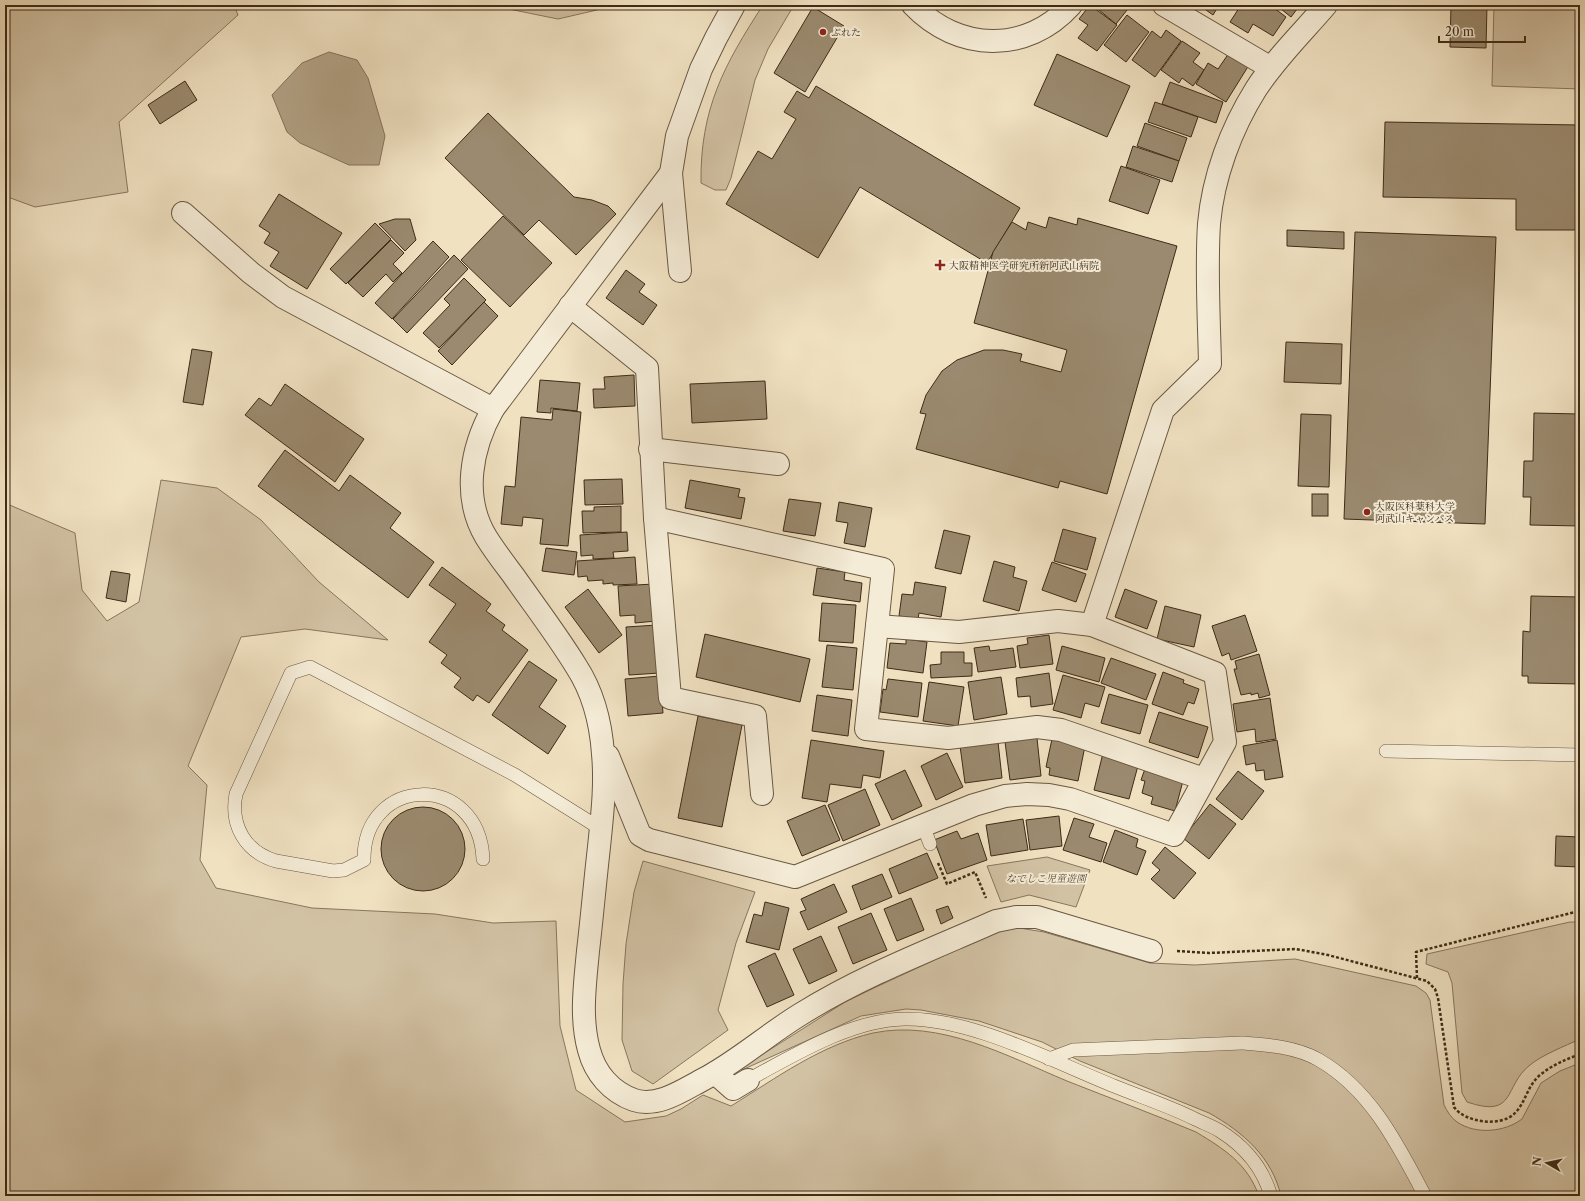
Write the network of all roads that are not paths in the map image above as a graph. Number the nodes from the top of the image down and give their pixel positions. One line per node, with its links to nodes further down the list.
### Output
1 (734, 5): 7 (street)
2 (913, 5): 3 (street)
3 (1071, 5)
4 (1164, 5): 6 (street)
5 (1326, 5): 6 (street)
6 (1271, 68): 15 (street)
7 (671, 173): 9 (street); 10 (street)
8 (183, 213): 11 (street)
9 (680, 271)
10 (570, 306): 11 (street); 12 (street)
11 (493, 409): 17 (street)
12 (650, 449): 13 (street); 14 (street)
13 (778, 464)
14 (655, 518): 16 (street); 21 (street)
15 (1092, 625): 16 (street); 20 (street)
16 (877, 626): 20 (street)
17 (602, 740): 20 (street); 22 (street)
18 (1386, 751): 19 (lane)
19 (1580, 755)
20 (1204, 779)
21 (762, 794)
22 (601, 829): 23 (lane); 26 (street)
23 (483, 859)
24 (1151, 951): 26 (street)
25 (1049, 1059): 27 (lane); 28 (lane); 29 (lane)
26 (715, 1073): 27 (street)
27 (748, 1080)
28 (1271, 1196)
29 (1425, 1196)

